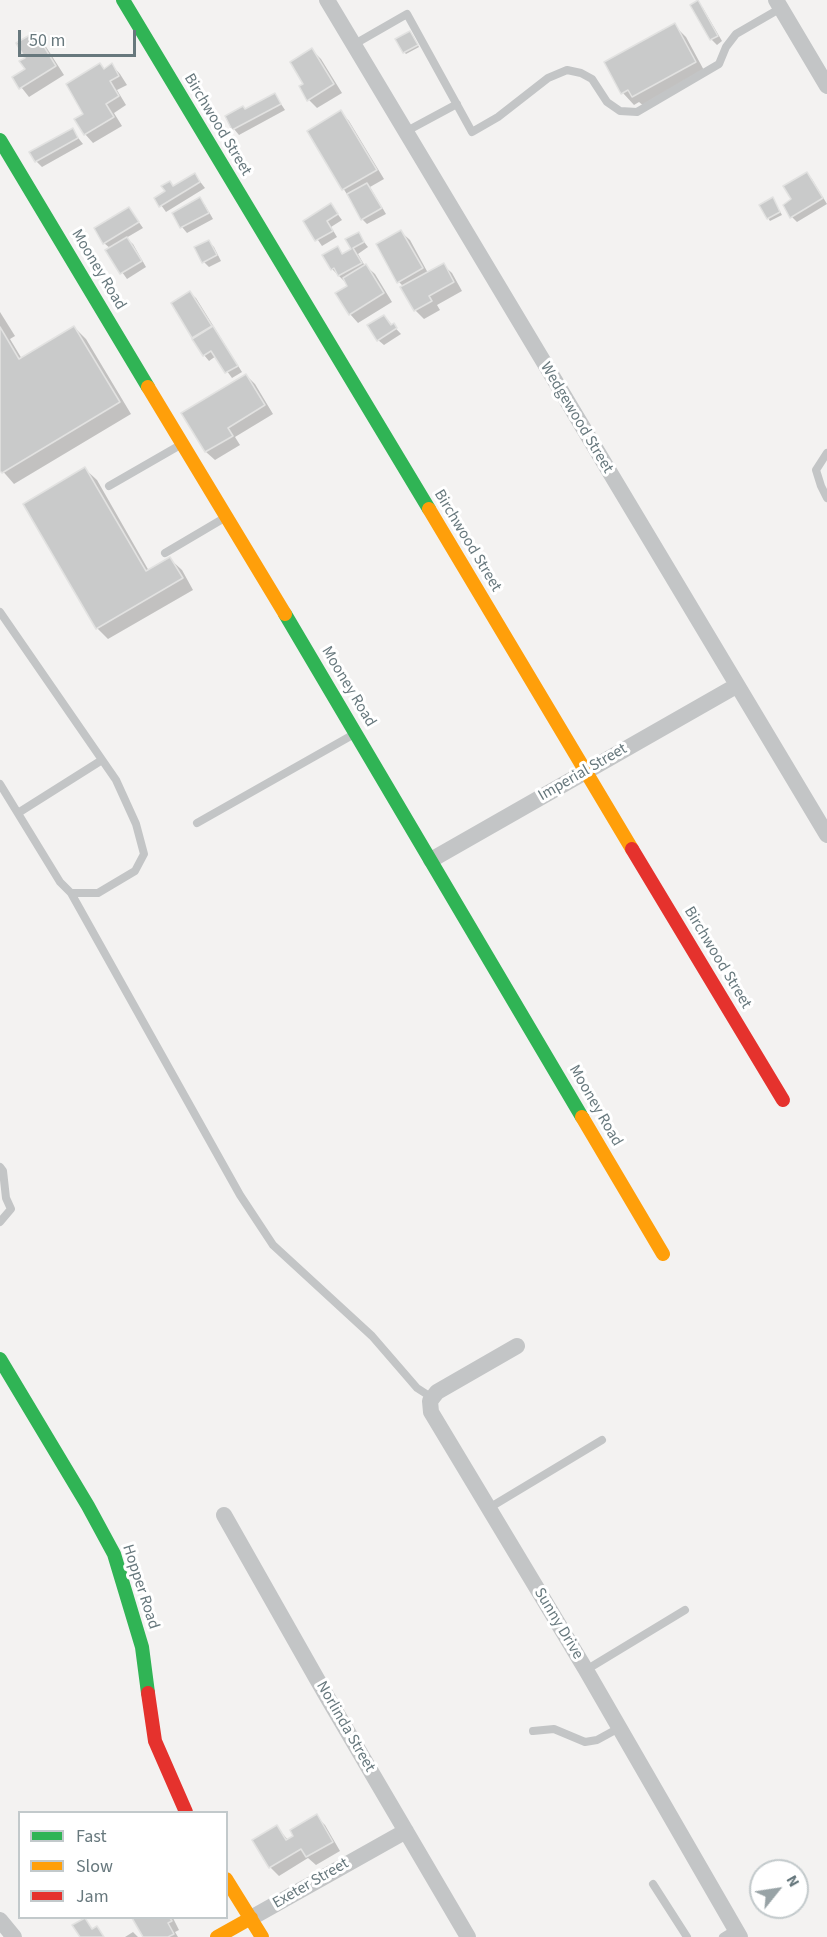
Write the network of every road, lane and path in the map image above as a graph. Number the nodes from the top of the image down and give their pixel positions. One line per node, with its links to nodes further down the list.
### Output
1 (123, 0): 19 (street, Birchwood Street)
2 (327, 0): 4 (street, Wedgewood Street)
3 (778, 4): 5 (street); 6 (lane)
4 (353, 45): 6 (lane); 7 (street, Wedgewood Street)
5 (827, 86)
6 (457, 104): 7 (lane)
7 (405, 132): 16 (street, Wedgewood Street)
8 (0, 140): 9 (street, Mooney Road)
9 (182, 444): 11 (lane); 13 (street, Mooney Road)
10 (827, 453): 12 (lane)
11 (109, 486)
12 (827, 498)
13 (226, 516): 14 (lane); 17 (street, Mooney Road)
14 (165, 553)
15 (0, 612): 18 (lane)
16 (736, 686): 19 (street, Imperial Street); 23 (street, Wedgewood Street)
17 (356, 732): 22 (lane); 24 (street, Mooney Road)
18 (102, 760): 21 (lane); 25 (lane)
19 (586, 771): 24 (street, Imperial Street); 26 (street, Birchwood Street)
20 (0, 784): 21 (lane)
21 (18, 813): 25 (lane)
22 (197, 824)
23 (827, 835)
24 (431, 860): 29 (street, Mooney Road)
25 (71, 893): 32 (lane)
26 (783, 1100)
27 (0, 1167): 28 (lane)
28 (0, 1222)
29 (663, 1254)
30 (517, 1346): 32 (street)
31 (0, 1359): 40 (street, Hopper Road)
32 (431, 1397): 34 (street, Sunny Drive)
33 (602, 1440): 34 (lane)
34 (489, 1508): 37 (street, Sunny Drive)
35 (224, 1515): 41 (street, Norlinda Street)
36 (685, 1610): 37 (lane)
37 (586, 1670): 38 (street, Sunny Drive)
38 (619, 1728): 39 (lane); 46 (street, Sunny Drive)
39 (533, 1731)
40 (186, 1811)
41 (406, 1831): 44 (street, Exeter Street); 50 (street, Norlinda Street)
42 (228, 1882): 44 (street)
43 (653, 1884): 51 (lane)
44 (251, 1918): 48 (street, Exeter Street); 49 (street)
45 (0, 1920): 47 (street)
46 (733, 1934)
47 (14, 1937)
48 (217, 1937)
49 (262, 1937)
50 (468, 1937)
51 (687, 1937)

